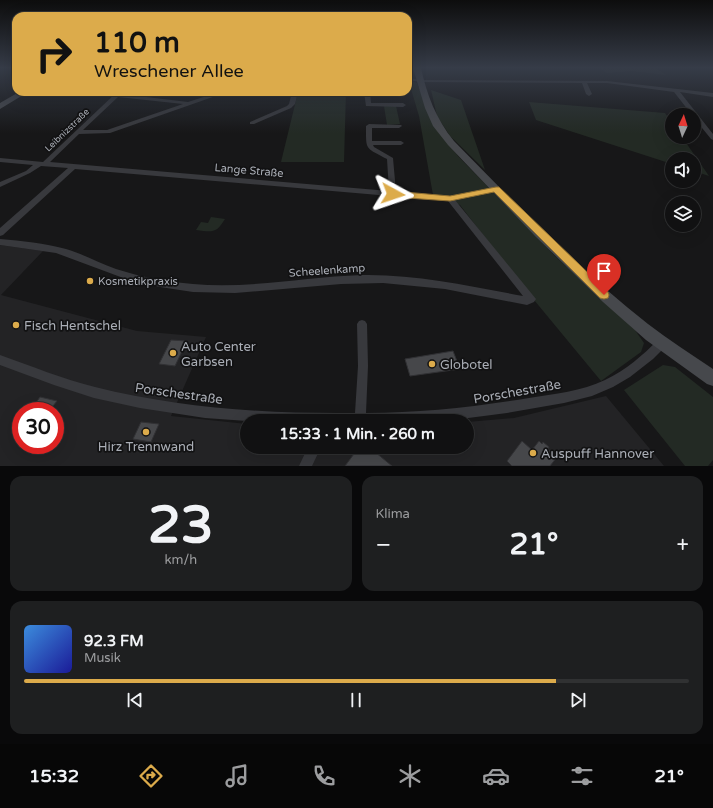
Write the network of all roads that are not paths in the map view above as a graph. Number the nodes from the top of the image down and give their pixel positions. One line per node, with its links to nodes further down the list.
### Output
1 (424, 90): 25 (street)
2 (587, 90): 4 (street)
3 (675, 90): 5 (street); 18 (street)
4 (589, 94)
5 (713, 94)
6 (18, 96): 14 (street)
7 (116, 96): 17 (street, Leibnizstraße)
8 (134, 96): 12 (street)
9 (211, 96): 12 (street)
10 (294, 96): 15 (street)
11 (367, 96): 13 (street)
12 (189, 103): 17 (street)
13 (403, 105)
14 (0, 107)
15 (252, 123)
16 (399, 126): 19 (street)
17 (78, 132): 22 (street, Leibnizstraße)
18 (713, 138)
19 (369, 143): 20 (street); 26 (street)
20 (401, 143)
21 (0, 160): 22 (street, Lange Straße)
22 (42, 164): 23 (street, Lange Straße); 24 (street, Leibnizstraße)
23 (74, 166): 26 (street, Lange Straße); 28 (street)
24 (0, 185)
25 (496, 189): 27 (street, Lange Straße); 31 (street)
26 (393, 194): 27 (street, Lange Straße)
27 (450, 199): 29 (street, Scheelenkamp)
28 (0, 232)
29 (0, 242)
30 (362, 324): 34 (street)
31 (662, 343): 33 (street); 35 (street, Porschestraße)
32 (0, 360): 36 (street, Porschestraße)
33 (713, 378)
34 (360, 414)
35 (462, 414)
36 (240, 415)
37 (311, 454): 38 (street)
38 (305, 466)

